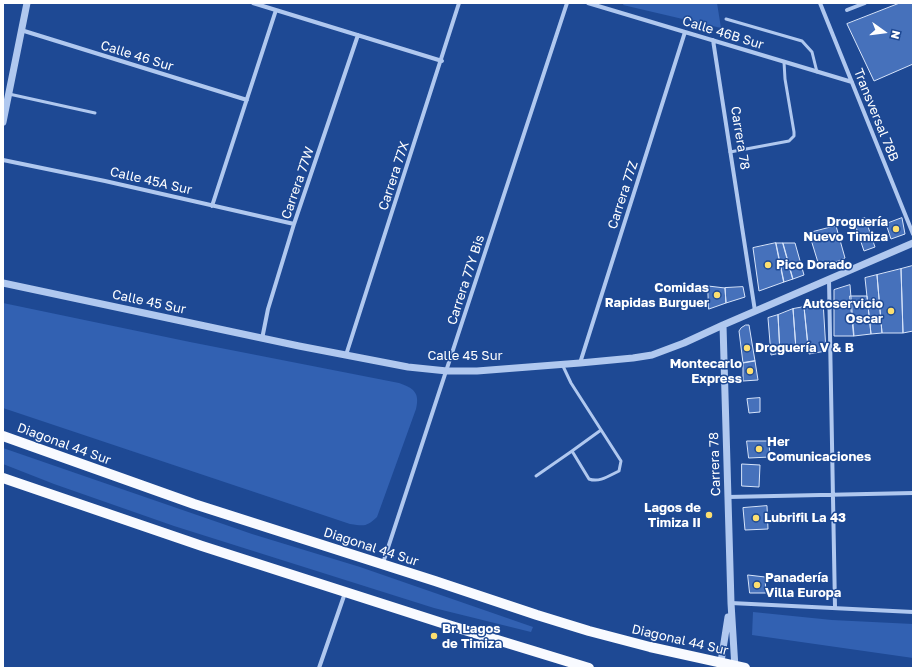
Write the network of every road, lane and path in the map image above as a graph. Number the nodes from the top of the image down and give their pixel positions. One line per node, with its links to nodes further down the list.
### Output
1 (27, 3): 11 (street)
2 (253, 3): 8 (street)
3 (460, 3): 15 (street, Carrera 77X)
4 (567, 3): 37 (street, Carrera 77Y Bis)
5 (588, 3): 12 (street, Calle 46B Sur)
6 (820, 3): 18 (street, Transversal 78B)
7 (865, 3): 9 (street)
8 (276, 10): 13 (street); 20 (street)
9 (847, 10)
10 (726, 19): 17 (lane)
11 (22, 30): 19 (street); 20 (street, Calle 46 Sur)
12 (685, 32): 14 (street, Calle 46B Sur); 35 (street, Carrera 77Z)
13 (358, 35): 15 (street); 26 (street, Carrera 77W)
14 (713, 40): 16 (street, Calle 46B Sur); 23 (street, Carrera 78)
15 (442, 61): 34 (street, Carrera 77X)
16 (784, 62): 17 (street, Calle 46B Sur); 23 (lane)
17 (817, 72): 18 (street, Calle 46B Sur)
18 (852, 82): 27 (street, Transversal 78B)
19 (9, 94): 21 (lane); 22 (street)
20 (246, 100): 25 (street)
21 (95, 113)
22 (3, 122)
23 (730, 152): 31 (street, Carrera 78)
24 (3, 160): 25 (street, Calle 45A Sur)
25 (212, 206): 26 (street, Calle 45A Sur)
26 (294, 224): 33 (street, Carrera 77W)
27 (913, 234)
28 (913, 243): 29 (street, Calle 45 Sur)
29 (828, 280): 31 (street, Calle 45 Sur); 44 (street)
30 (3, 283): 33 (street, Calle 45 Sur)
31 (755, 311): 32 (street, Calle 45 Sur)
32 (723, 325): 35 (street, Calle 45 Sur); 45 (street, Carrera 78)
33 (262, 339): 34 (street, Calle 45 Sur)
34 (346, 355): 37 (street, Calle 45 Sur)
35 (580, 363): 36 (street, Calle 45 Sur)
36 (562, 364): 37 (street, Calle 45 Sur); 38 (lane)
37 (447, 371): 46 (street, Carrera 77Y Bis)
38 (601, 430): 40 (lane); 40 (lane)
39 (3, 436): 46 (main road, Diagonal 44 Sur)
40 (572, 450): 41 (lane)
41 (536, 476)
42 (3, 478): 47 (main road)
43 (913, 493): 44 (street)
44 (833, 494): 45 (street); 49 (street)
45 (728, 497): 48 (street, Carrera 78)
46 (383, 564): 51 (main road, Diagonal 44 Sur)
47 (345, 592): 53 (street); 54 (main road)
48 (730, 603): 49 (street); 51 (street, Carrera 78); 52 (street, Carrera 78)
49 (835, 607): 50 (street)
50 (913, 612)
51 (721, 665): 52 (main road, Diagonal 44 Sur)
52 (739, 667)
53 (319, 668)
54 (589, 668)

